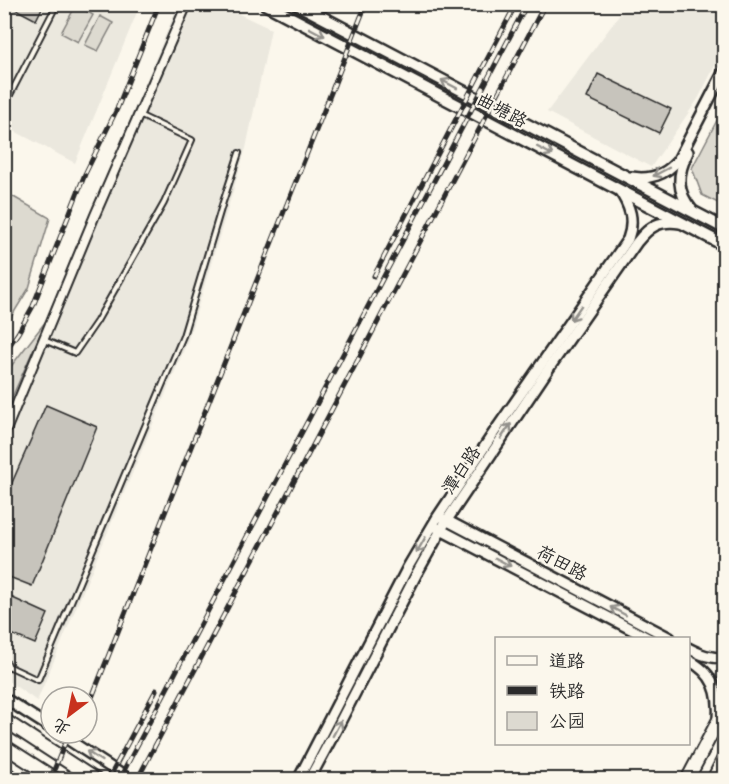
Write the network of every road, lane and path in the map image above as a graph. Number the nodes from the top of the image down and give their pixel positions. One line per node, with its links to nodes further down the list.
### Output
1 (57, 4): 7 (lane)
2 (187, 4): 8 (street)
3 (265, 4): 11 (main road, 曲塘路, one-way to 11)
4 (297, 4): 10 (main road, 曲塘路, one-way to 4)
5 (724, 71): 10 (street, one-way to 10)
6 (724, 84): 12 (street)
7 (4, 92)
8 (140, 115): 16 (street); 16 (lane)
9 (239, 153): 29 (lane)
10 (626, 176): 12 (main road, 曲塘路)
11 (619, 190): 13 (main road, 曲塘路); 19 (street, 潭白路, one-way to 19)
12 (692, 210): 14 (main road, 曲塘路)
13 (685, 225): 15 (main road, 曲塘路); 18 (street, 潭白路, one-way to 13)
14 (724, 228)
15 (724, 245)
16 (44, 340): 17 (street)
17 (4, 435)
18 (462, 496): 19 (street, 潭白路); 21 (street)
19 (442, 518): 20 (street, 潭白路); 21 (street, 荷田路)
20 (437, 528): 22 (street, 荷田路); 23 (street, 潭白路); 43 (street, 潭白路, one-way to 43)
21 (473, 534): 25 (street, 荷田路, one-way to 21)
22 (464, 542): 23 (street); 24 (street, 荷田路, one-way to 24)
23 (428, 554): 44 (street, 潭白路, one-way to 23)
24 (644, 637)
25 (666, 637)
26 (690, 649): 27 (street)
27 (724, 658)
28 (690, 661): 34 (street)
29 (5, 666)
30 (4, 698): 33 (street)
31 (724, 710): 34 (main road)
32 (4, 720): 41 (main road)
33 (39, 720)
34 (717, 726): 45 (main road)
35 (76, 745): 42 (street, one-way to 35)
36 (4, 746): 40 (main road)
37 (724, 758): 46 (main road)
38 (4, 771): 39 (street)
39 (17, 780)
40 (57, 780)
41 (96, 780)
42 (130, 780)
43 (298, 780)
44 (309, 780)
45 (687, 780)
46 (713, 780)

